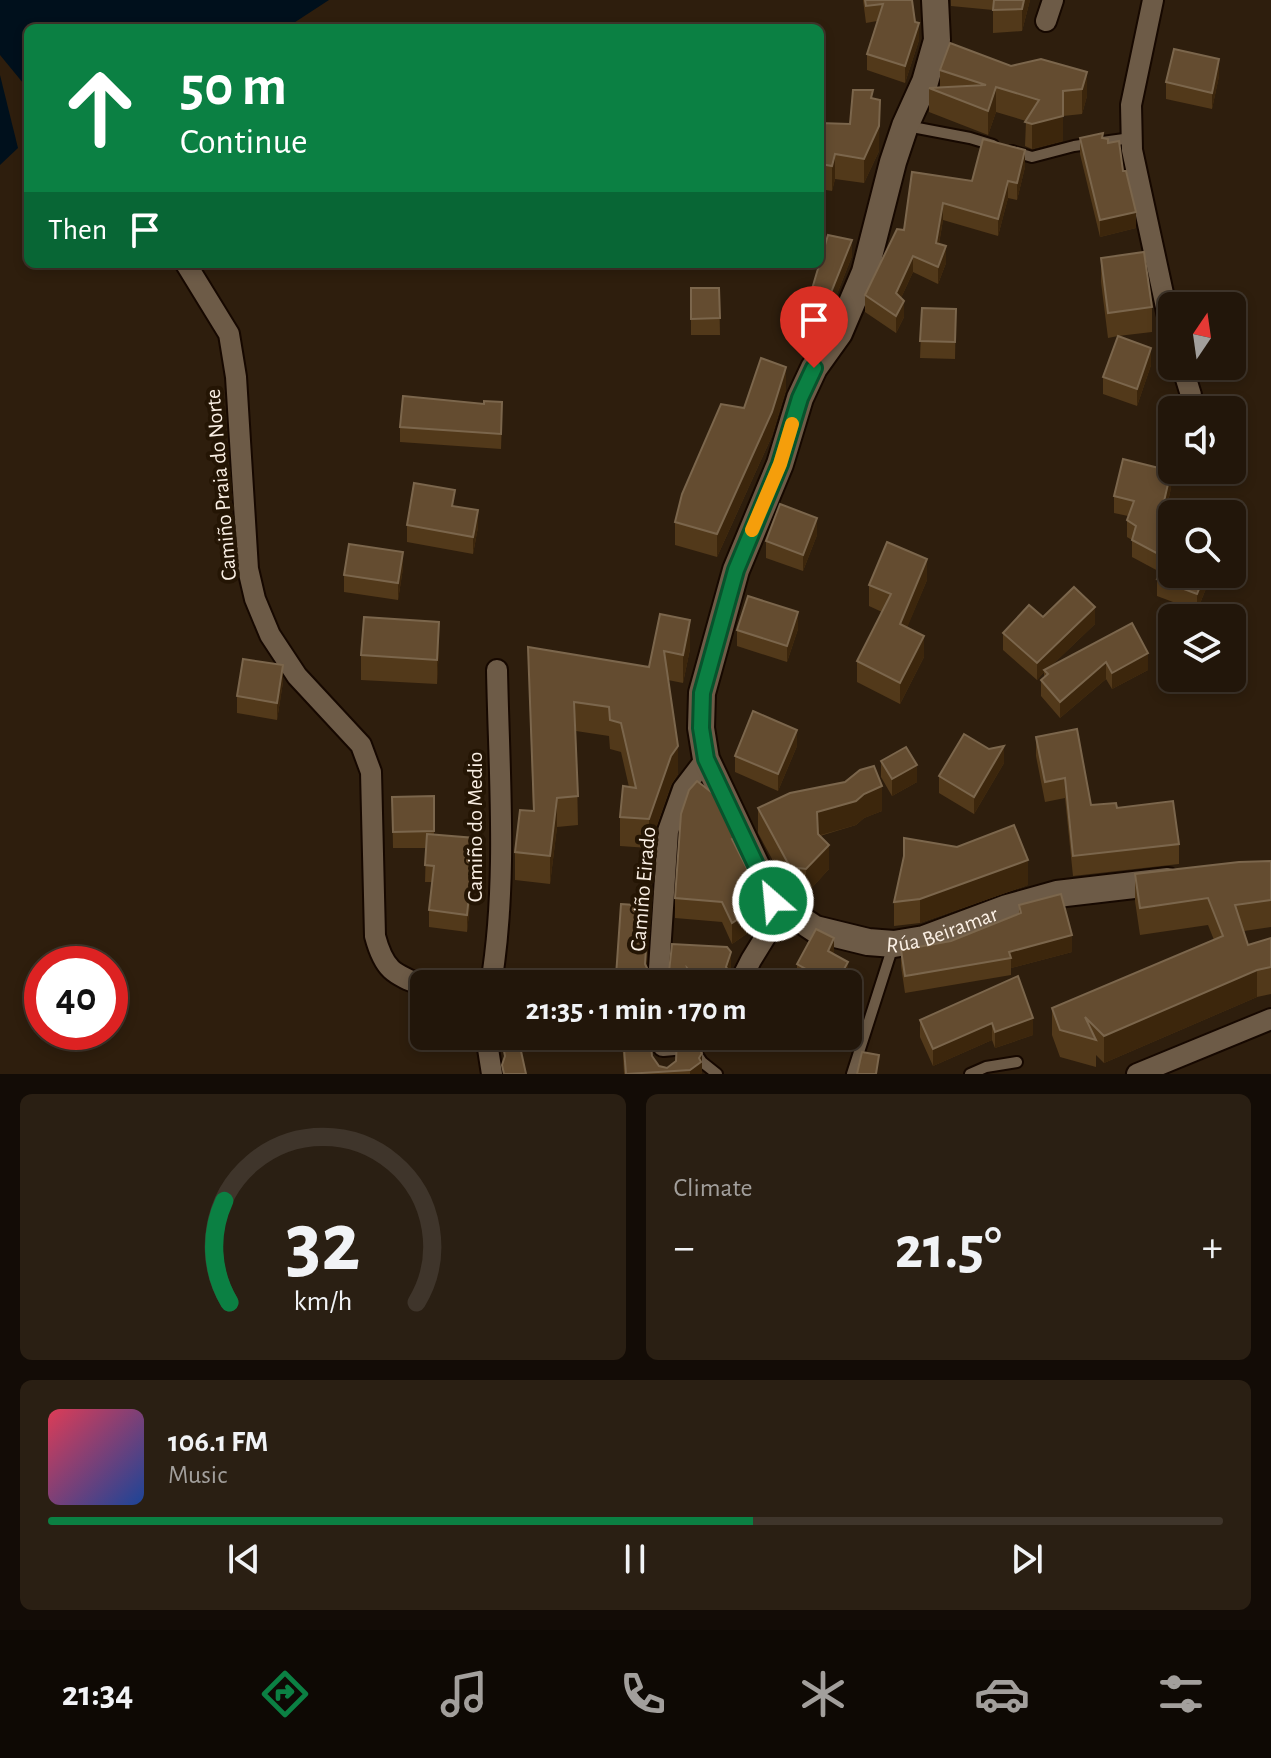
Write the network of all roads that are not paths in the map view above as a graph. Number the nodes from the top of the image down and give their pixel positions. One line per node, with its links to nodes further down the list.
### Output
1 (935, 0): 5 (street, Rúa Beiramar)
2 (1053, 0): 4 (street)
3 (1153, 0): 6 (street)
4 (1046, 21)
5 (905, 126): 6 (lane); 12 (street, Rúa Beiramar)
6 (1131, 138): 8 (street)
7 (188, 268): 19 (street, Camiño Praia do Norte)
8 (1163, 292)
9 (1186, 380): 10 (street)
10 (1191, 395)
11 (497, 670): 16 (street, Camiño do Medio)
12 (706, 759): 14 (street, Rúa Beiramar); 17 (street, Camiño Eirado)
13 (1191, 878): 15 (street, Rúa Beiramar)
14 (783, 908): 15 (street, Rúa Beiramar); 18 (street)
15 (894, 944): 26 (lane)
16 (493, 970)
17 (659, 970)
18 (746, 970)
19 (410, 981)
20 (1271, 1019): 28 (street)
21 (488, 1050): 24 (street)
22 (699, 1050): 25 (lane)
23 (1017, 1062): 27 (lane)
24 (492, 1074)
25 (717, 1074)
26 (852, 1074)
27 (970, 1074)
28 (1137, 1074)

